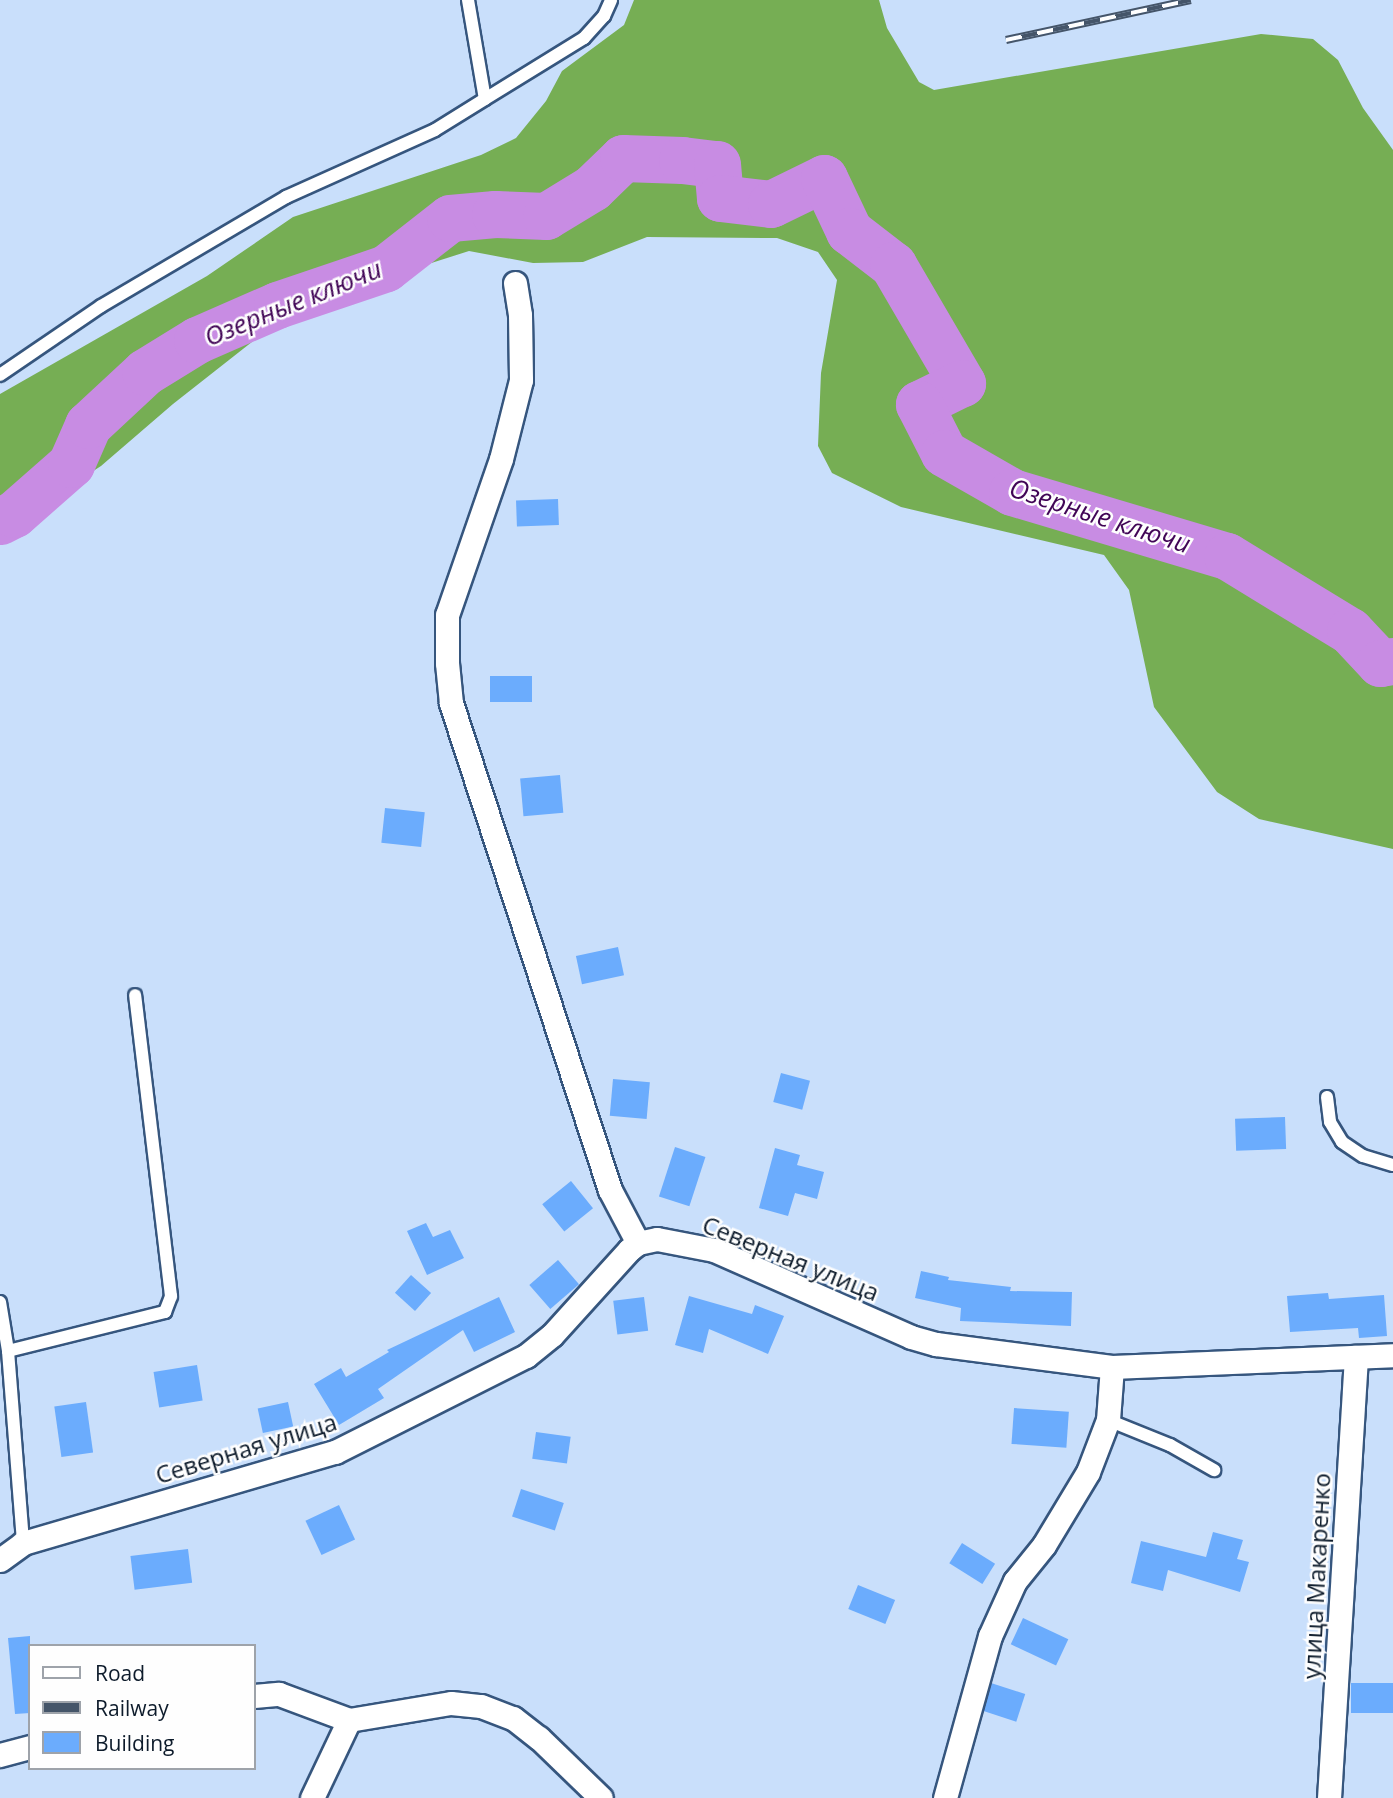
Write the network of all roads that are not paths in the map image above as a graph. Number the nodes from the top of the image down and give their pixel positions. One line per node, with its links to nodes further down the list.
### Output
1 (468, 0): 3 (lane)
2 (611, 0): 3 (lane)
3 (485, 99): 5 (lane)
4 (515, 283): 9 (street)
5 (0, 375)
6 (135, 995): 11 (lane)
7 (1327, 1097): 8 (lane)
8 (1393, 1165)
9 (638, 1243): 14 (street, Северная улица); 17 (street, Северная улица)
10 (0, 1302): 11 (lane)
11 (8, 1351): 17 (lane)
12 (1393, 1355): 13 (street, Северная улица)
13 (1356, 1357): 14 (street, Северная улица); 26 (street, улица Макаренко)
14 (1112, 1367): 15 (street)
15 (1108, 1420): 16 (lane); 25 (street)
16 (1214, 1470)
17 (23, 1543): 18 (street, Северная улица)
18 (0, 1560)
19 (256, 1696): 20 (street)
20 (349, 1720): 23 (street); 24 (street)
21 (28, 1748): 22 (street)
22 (0, 1755)
23 (312, 1798)
24 (601, 1798)
25 (944, 1798)
26 (1329, 1798)

